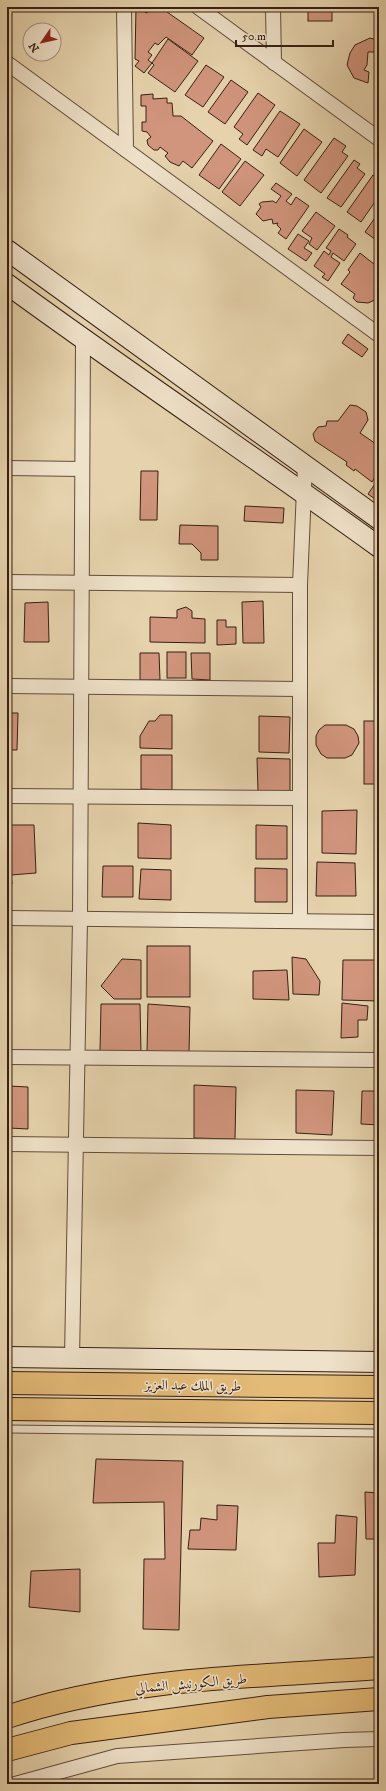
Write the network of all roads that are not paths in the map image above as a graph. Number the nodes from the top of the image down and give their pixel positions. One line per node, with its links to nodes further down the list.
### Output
1 (124, 7): 7 (street)
2 (198, 7): 5 (street)
3 (273, 7): 5 (street)
4 (7, 63): 7 (street)
5 (274, 63): 6 (street)
6 (379, 139)
7 (126, 150): 10 (street)
8 (7, 250): 12 (street)
9 (7, 284): 11 (street)
10 (379, 336)
11 (83, 339): 14 (street); 15 (street)
12 (305, 465): 15 (street); 16 (street)
13 (7, 468): 14 (street)
14 (82, 469): 19 (street)
15 (304, 493): 17 (street); 20 (street)
16 (379, 519)
17 (379, 547)
18 (7, 582): 19 (street)
19 (82, 584): 20 (street); 22 (street)
20 (300, 585): 23 (street)
21 (7, 686): 22 (street)
22 (81, 687): 23 (street); 25 (street)
23 (300, 689): 26 (street)
24 (7, 796): 25 (street)
25 (81, 797): 26 (street); 28 (street)
26 (300, 798): 29 (street)
27 (7, 918): 28 (street)
28 (80, 918): 29 (street); 32 (street)
29 (300, 921): 30 (street)
30 (379, 922)
31 (7, 1057): 32 (street)
32 (77, 1058): 33 (street); 35 (street)
33 (379, 1060)
34 (7, 1144): 35 (street)
35 (75, 1145): 36 (street); 38 (street)
36 (379, 1148)
37 (7, 1357): 38 (street)
38 (72, 1358): 39 (street)
39 (379, 1362)
40 (7, 1383): 41 (main road, طريق الملك عبد العزيز)
41 (379, 1387)
42 (7, 1409): 43 (main road, طريق الملك عبد العزيز)
43 (379, 1413)
44 (7, 1429): 45 (lane)
45 (379, 1433)
46 (379, 1668): 48 (main road, طريق الكورنيش الشمالي)
47 (379, 1700): 50 (main road)
48 (7, 1717)
49 (379, 1740): 51 (street)
50 (7, 1750)
51 (15, 1784)

